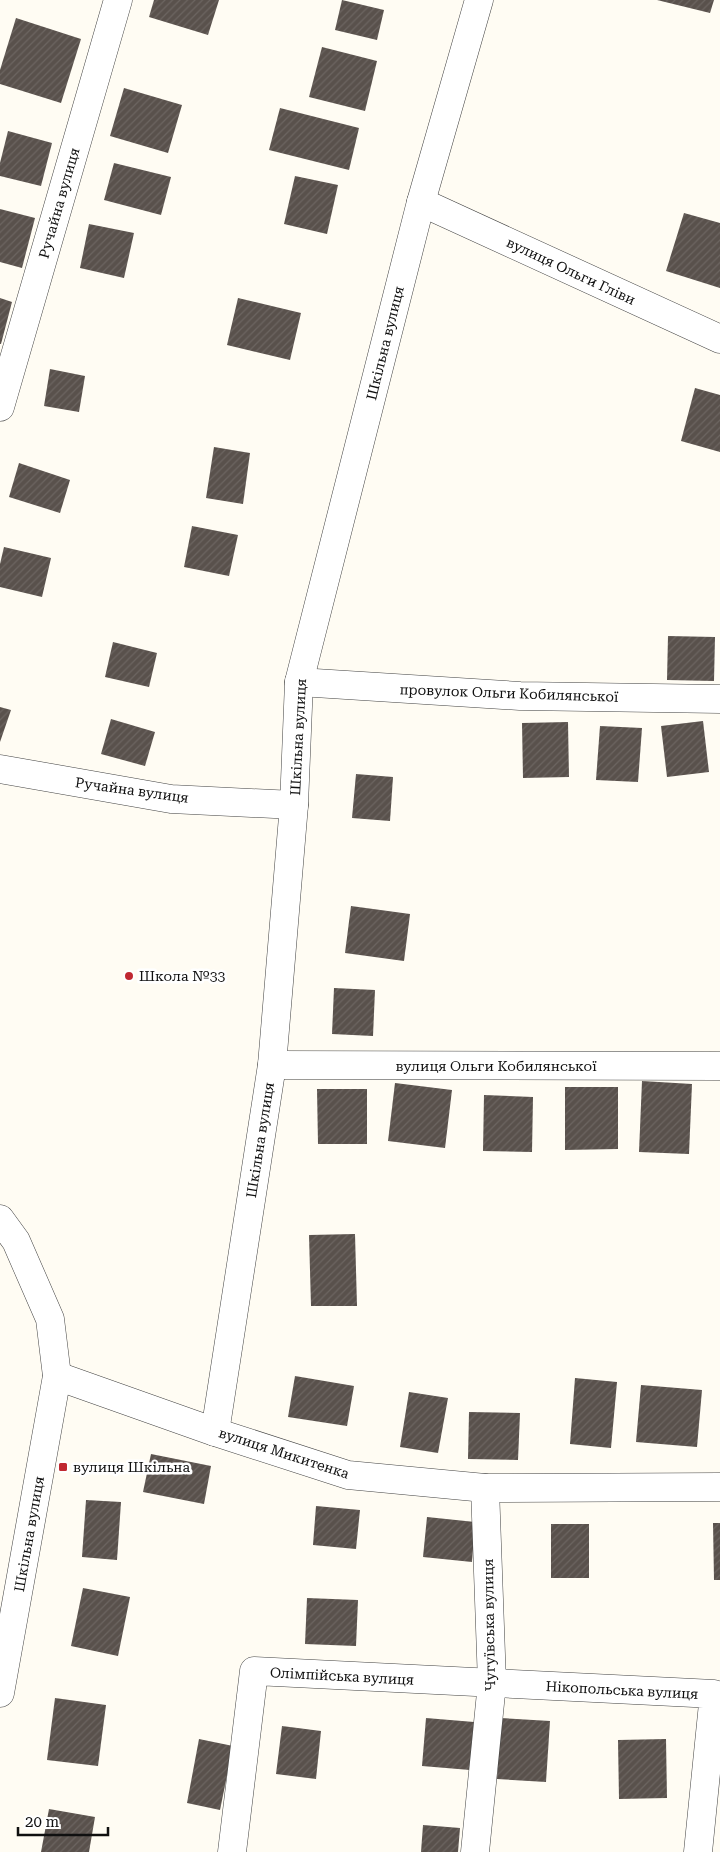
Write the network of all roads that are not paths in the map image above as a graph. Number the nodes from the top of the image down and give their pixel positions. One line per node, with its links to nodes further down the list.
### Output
1 (118, 0): 5 (street, Ручайна вулиця)
2 (479, 0): 3 (street, Шкільна вулиця)
3 (421, 202): 4 (street, вулиця Ольги Гліви); 6 (street, Шкільна вулиця)
4 (720, 339)
5 (0, 407)
6 (299, 682): 7 (street, провулок Ольги Кобилянської); 9 (street, Шкільна вулиця)
7 (720, 699)
8 (0, 769): 9 (street, Ручайна вулиця)
9 (294, 805): 10 (street, Шкільна вулиця)
10 (272, 1065): 11 (street, вулиця Ольги Кобилянської); 14 (street, Шкільна вулиця)
11 (720, 1066)
12 (0, 1219): 13 (street)
13 (57, 1376): 14 (street, вулиця Микитенка); 18 (street, Шкільна вулиця)
14 (215, 1432): 16 (street, вулиця Микитенка)
15 (720, 1487): 16 (street, вулиця Микитенка)
16 (485, 1488): 17 (street, Чугуївська вулиця)
17 (492, 1683): 19 (street, Олімпійська вулиця); 20 (street, Чугуївська вулиця); 21 (street, Нікопольська вулиця)
18 (0, 1693)
19 (232, 1852)
20 (475, 1852)
21 (698, 1852)

